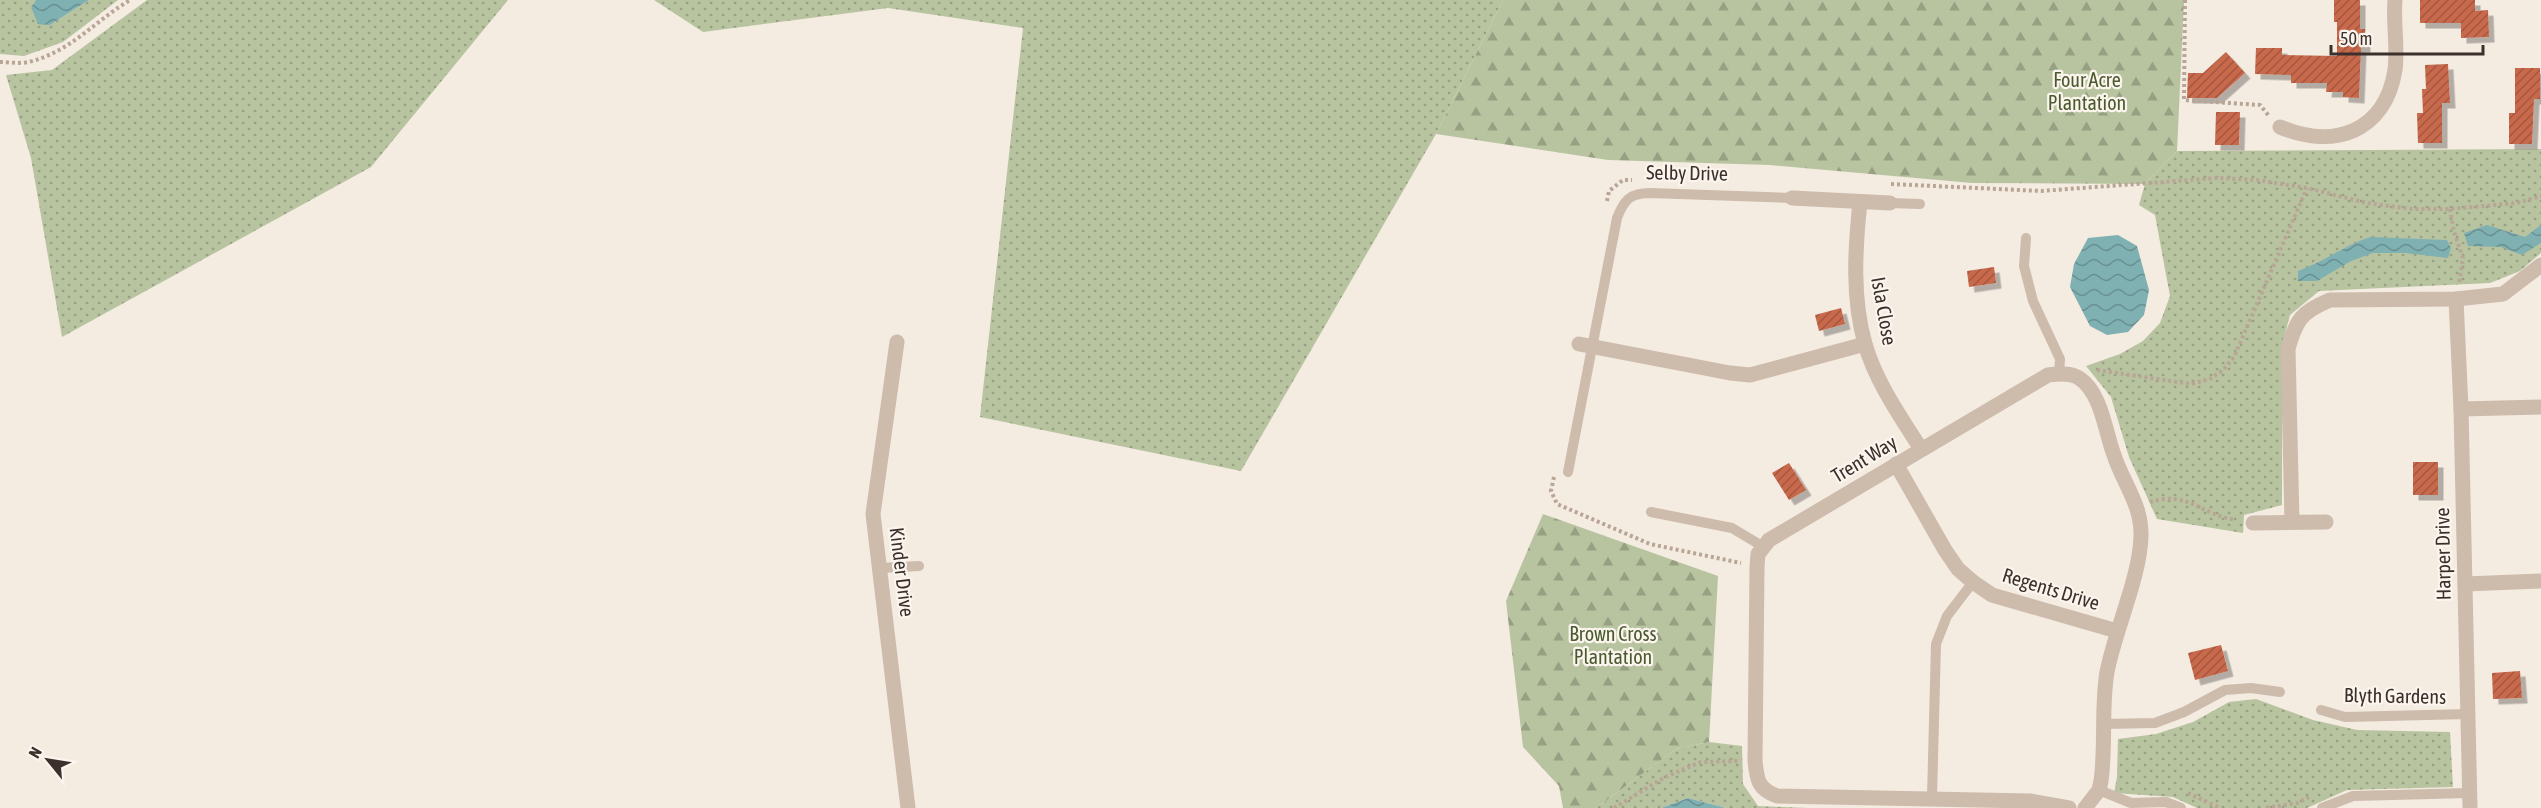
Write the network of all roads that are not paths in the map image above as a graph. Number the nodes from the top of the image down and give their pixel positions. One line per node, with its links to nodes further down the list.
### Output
1 (2395, 0): 2 (street)
2 (2280, 127)
3 (1792, 198): 4 (street); 12 (lane, Selby Drive)
4 (1860, 202): 5 (street); 11 (street, Isla Close)
5 (1890, 203): 6 (lane)
6 (1920, 204)
7 (2026, 238): 13 (lane)
8 (2541, 265): 9 (street)
9 (2456, 299): 15 (street, Harper Drive); 20 (street)
10 (897, 342): 25 (street, Kinder Drive)
11 (1865, 344): 12 (street); 16 (street, Isla Close)
12 (1586, 346): 18 (lane, Selby Drive)
13 (2059, 374): 16 (street, Trent Way); 29 (street)
14 (2541, 407): 15 (street)
15 (2461, 409): 28 (street, Harper Drive)
16 (1921, 449): 17 (street, Trent Way)
17 (1896, 464): 23 (street, Trent Way); 27 (street, Regents Drive)
18 (1568, 472)
19 (1651, 512): 23 (lane)
20 (2292, 522): 21 (street); 22 (street)
21 (2326, 522)
22 (2253, 523)
23 (1762, 546): 37 (street)
24 (919, 566): 25 (lane)
25 (881, 568): 38 (street, Kinder Drive)
26 (2541, 581): 28 (street)
27 (1973, 582): 29 (street, Regents Drive); 35 (lane)
28 (2465, 584): 32 (street, Harper Drive)
29 (2117, 631): 33 (street)
30 (2280, 692): 33 (lane)
31 (2321, 710): 32 (lane, Blyth Gardens)
32 (2468, 714): 36 (street, Harper Drive)
33 (2104, 724): 34 (street)
34 (2098, 790): 40 (street); 41 (lane)
35 (1932, 798): 37 (street); 39 (street)
36 (2470, 800): 42 (lane)
37 (1881, 803)
38 (908, 808)
39 (2069, 808)
40 (2085, 808)
41 (2181, 808)
42 (2322, 808)

